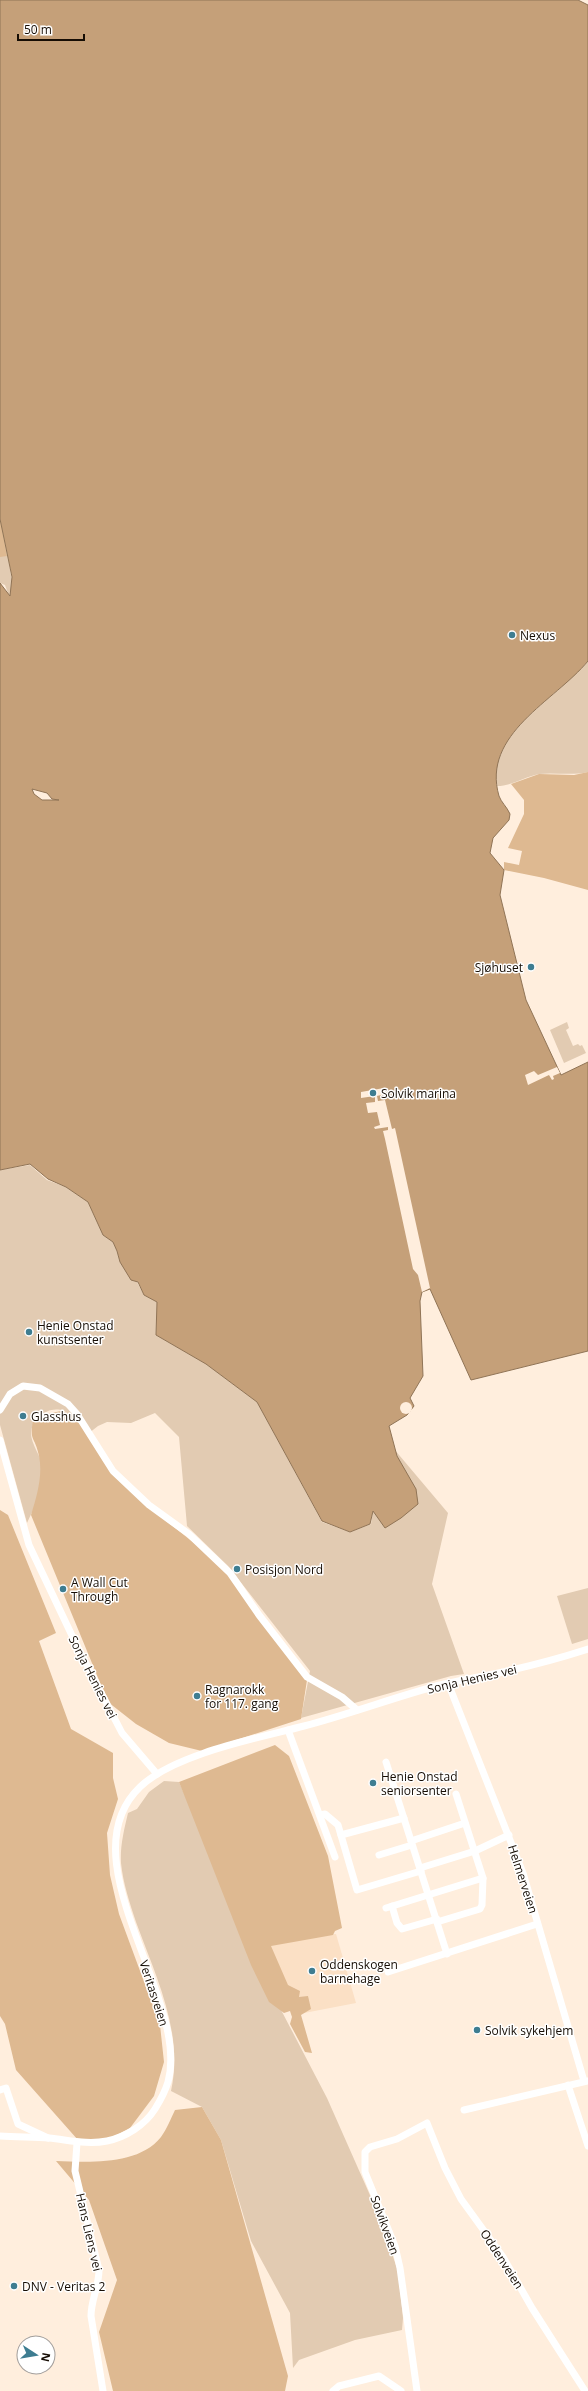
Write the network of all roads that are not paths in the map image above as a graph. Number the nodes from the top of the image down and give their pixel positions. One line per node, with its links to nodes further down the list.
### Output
1 (0, 1410): 5 (street)
2 (0, 1440): 8 (street, Sonja Henies vei)
3 (588, 1649): 4 (street, Sonja Henies vei)
4 (448, 1683): 5 (street, Sonja Henies vei); 14 (street, Helmerveien)
5 (357, 1710): 6 (street, Sonja Henies vei)
6 (288, 1730): 8 (street, Sonja Henies vei); 10 (street)
7 (386, 1762): 11 (street)
8 (157, 1774): 33 (street, Veritasveien)
9 (456, 1794): 12 (street)
10 (320, 1816): 13 (street); 18 (street)
11 (404, 1818): 13 (street); 15 (street)
12 (465, 1823): 15 (street); 16 (street)
13 (341, 1835): 19 (street)
14 (509, 1835): 16 (street); 23 (street, Helmerveien)
15 (412, 1843): 17 (street); 19 (street)
16 (474, 1851): 19 (street); 20 (street)
17 (379, 1855)
18 (335, 1856)
19 (420, 1870): 21 (street)
20 (483, 1878): 21 (street); 22 (street)
21 (428, 1894): 22 (street); 22 (street)
22 (437, 1920): 24 (street)
23 (537, 1924): 24 (street); 26 (street, Helmerveien)
24 (447, 1954): 25 (street)
25 (388, 1972)
26 (586, 2081): 27 (street)
27 (568, 2085): 29 (street); 34 (street)
28 (0, 2090): 32 (street, Veritasveien)
29 (464, 2110)
30 (426, 2123): 38 (street, Solvikveien); 39 (street, Oddenveien)
31 (0, 2136): 32 (street, Veritasveien)
32 (48, 2138): 33 (street, Veritasveien)
33 (77, 2142): 35 (street, Hans Liens vei)
34 (588, 2146)
35 (103, 2391)
36 (333, 2391): 37 (street)
37 (401, 2391)
38 (417, 2391)
39 (585, 2391)

